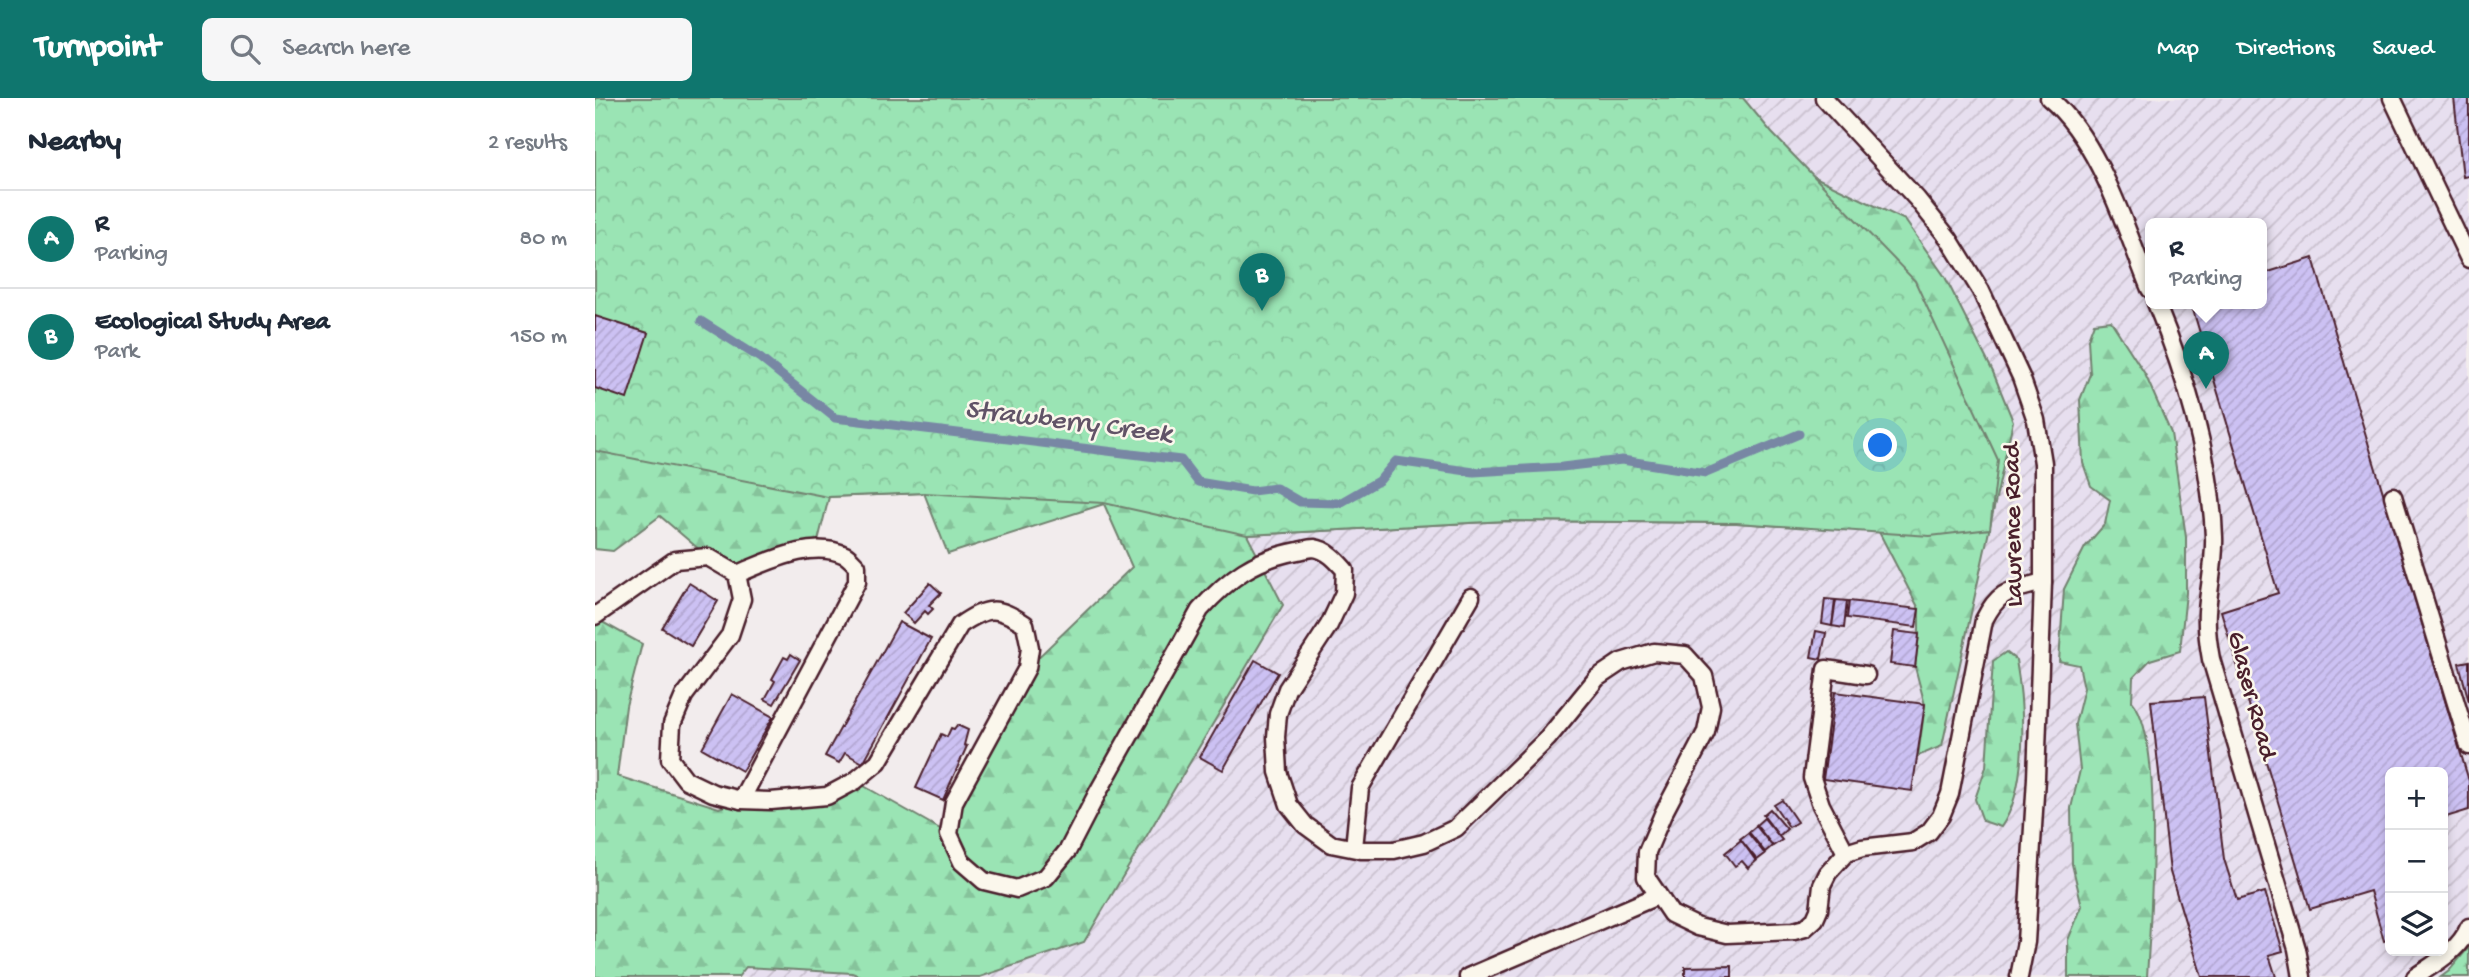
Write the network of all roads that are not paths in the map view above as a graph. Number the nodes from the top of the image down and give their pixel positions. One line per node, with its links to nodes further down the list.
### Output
1 (1824, 98): 9 (lane, Lawrence Road)
2 (2049, 98): 5 (lane)
3 (2392, 98): 4 (lane)
4 (2469, 259)
5 (2145, 277)
6 (2158, 309): 21 (lane, Glaser Road)
7 (2393, 496): 13 (lane)
8 (737, 574): 11 (lane); 14 (lane); 14 (lane)
9 (2043, 582): 16 (lane); 20 (lane, Lawrence Road)
10 (1471, 597): 15 (lane)
11 (595, 616)
12 (1866, 675): 16 (lane)
13 (2469, 746)
14 (741, 800): 15 (lane)
15 (1354, 848): 17 (lane)
16 (1846, 853): 17 (lane)
17 (1657, 896): 19 (lane)
18 (2469, 927): 22 (lane)
19 (1468, 977)
20 (2019, 977)
21 (2302, 977)
22 (2415, 977)

